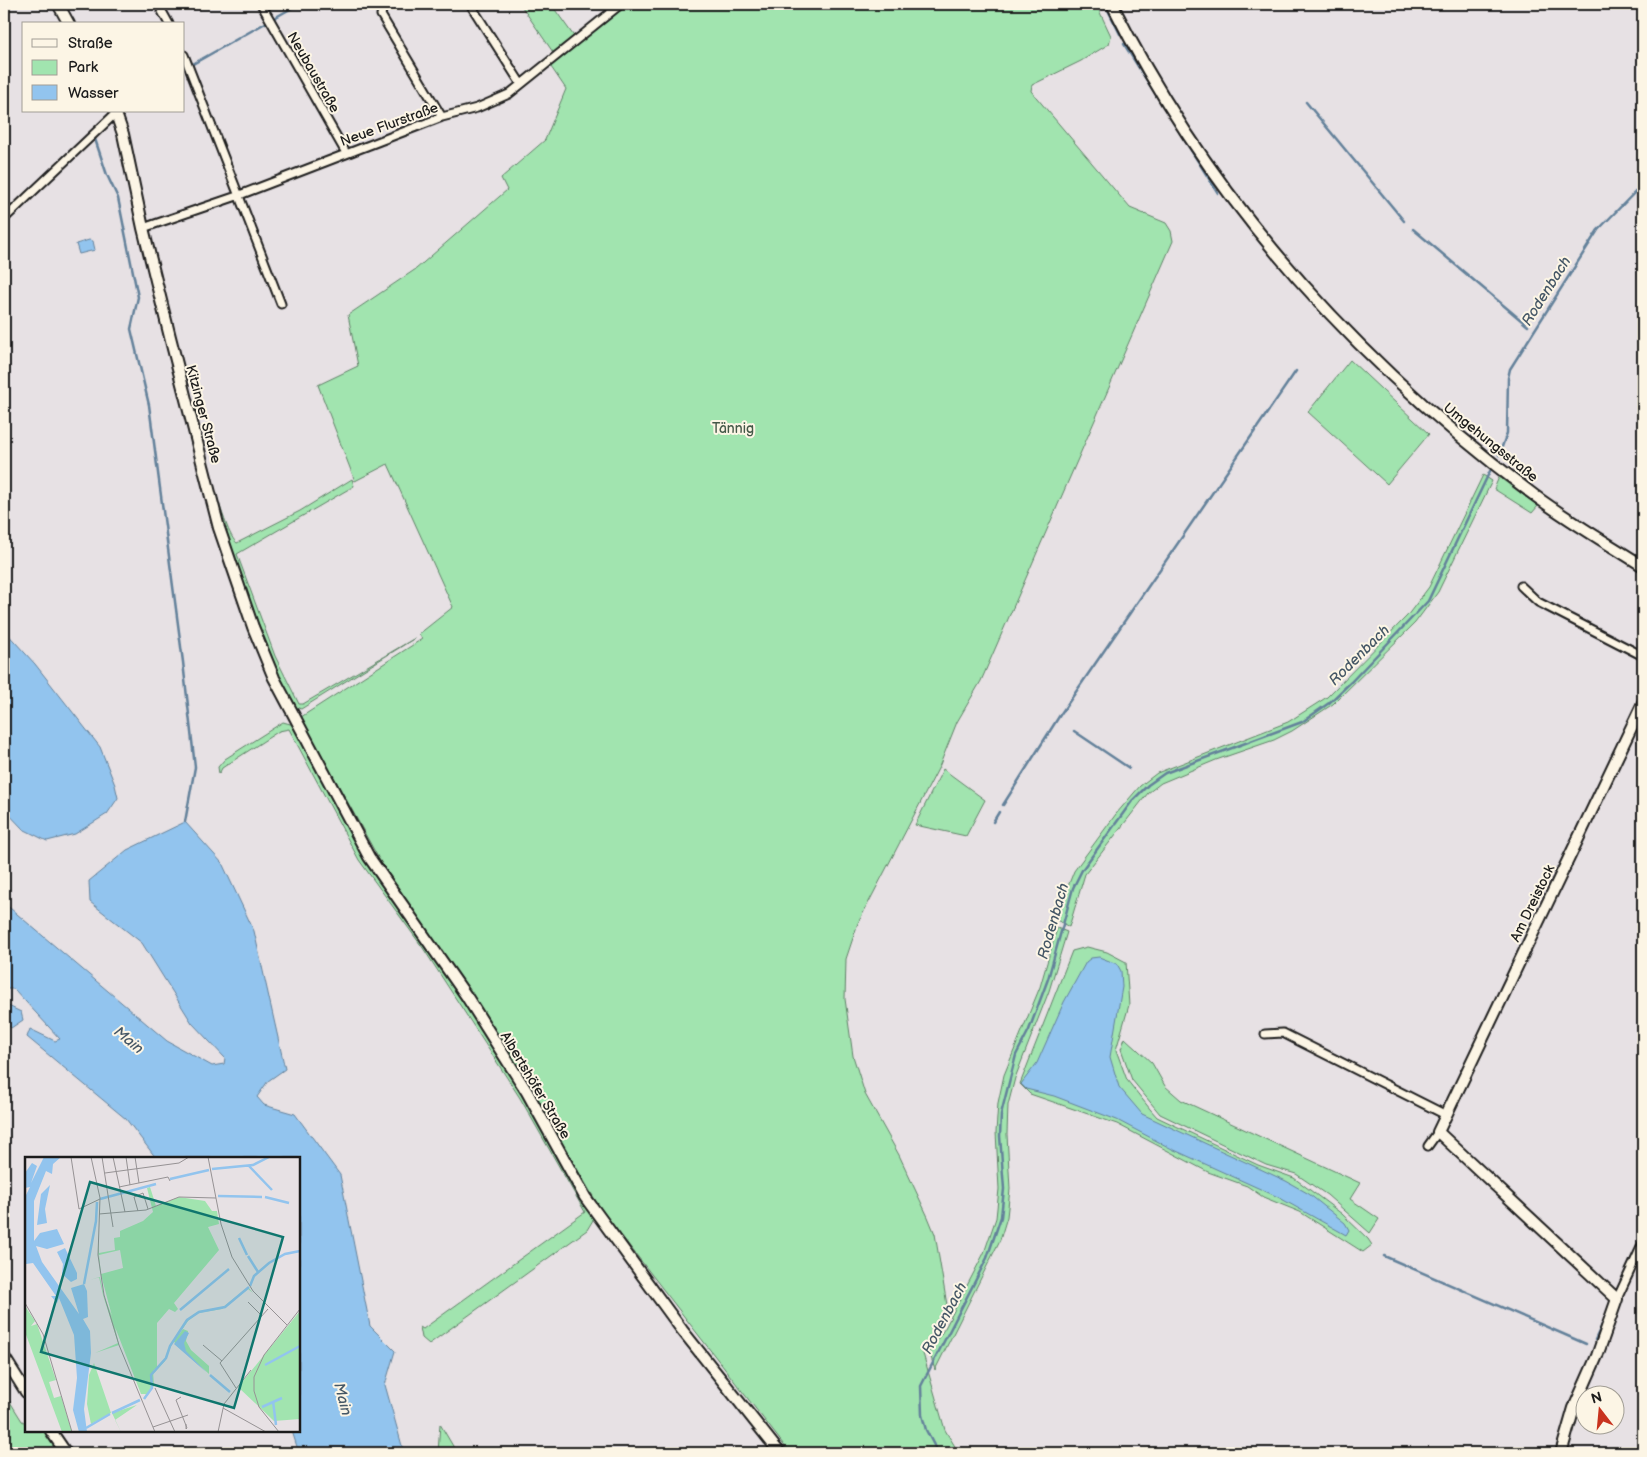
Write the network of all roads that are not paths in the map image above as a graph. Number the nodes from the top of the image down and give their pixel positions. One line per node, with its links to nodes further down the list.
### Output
1 (58, 4): 8 (street)
2 (158, 4): 9 (street)
3 (261, 4): 14 (street, Neubaustraße)
4 (386, 4): 13 (street)
5 (470, 4): 11 (street)
6 (621, 4): 11 (street, Neue Flurstraße)
7 (1112, 4): 19 (street, Umgehungsstraße)
8 (68, 22)
9 (169, 22)
10 (185, 57): 15 (street)
11 (521, 84): 13 (street, Neue Flurstraße)
12 (116, 112): 16 (street); 17 (street, Kitzinger Straße)
13 (442, 117): 14 (street, Neue Flurstraße)
14 (346, 153): 15 (street, Neue Flurstraße)
15 (237, 196): 17 (street, Neue Flurstraße); 18 (street)
16 (4, 219)
17 (143, 228): 23 (street, Kitzinger Straße)
18 (281, 304)
19 (1643, 566)
20 (1521, 586): 21 (street)
21 (1643, 656)
22 (1643, 703): 25 (street, Am Dreistock)
23 (293, 716): 34 (street, Albertshöfer Straße)
24 (1265, 1034): 25 (street)
25 (1446, 1115): 26 (street, Am Dreistock)
26 (1438, 1132): 27 (street); 29 (street)
27 (1428, 1146)
28 (1643, 1243): 29 (street)
29 (1617, 1299): 35 (street)
30 (4, 1357): 31 (street)
31 (25, 1390)
32 (52, 1432): 33 (street)
33 (66, 1453)
34 (780, 1453)
35 (1561, 1453)

